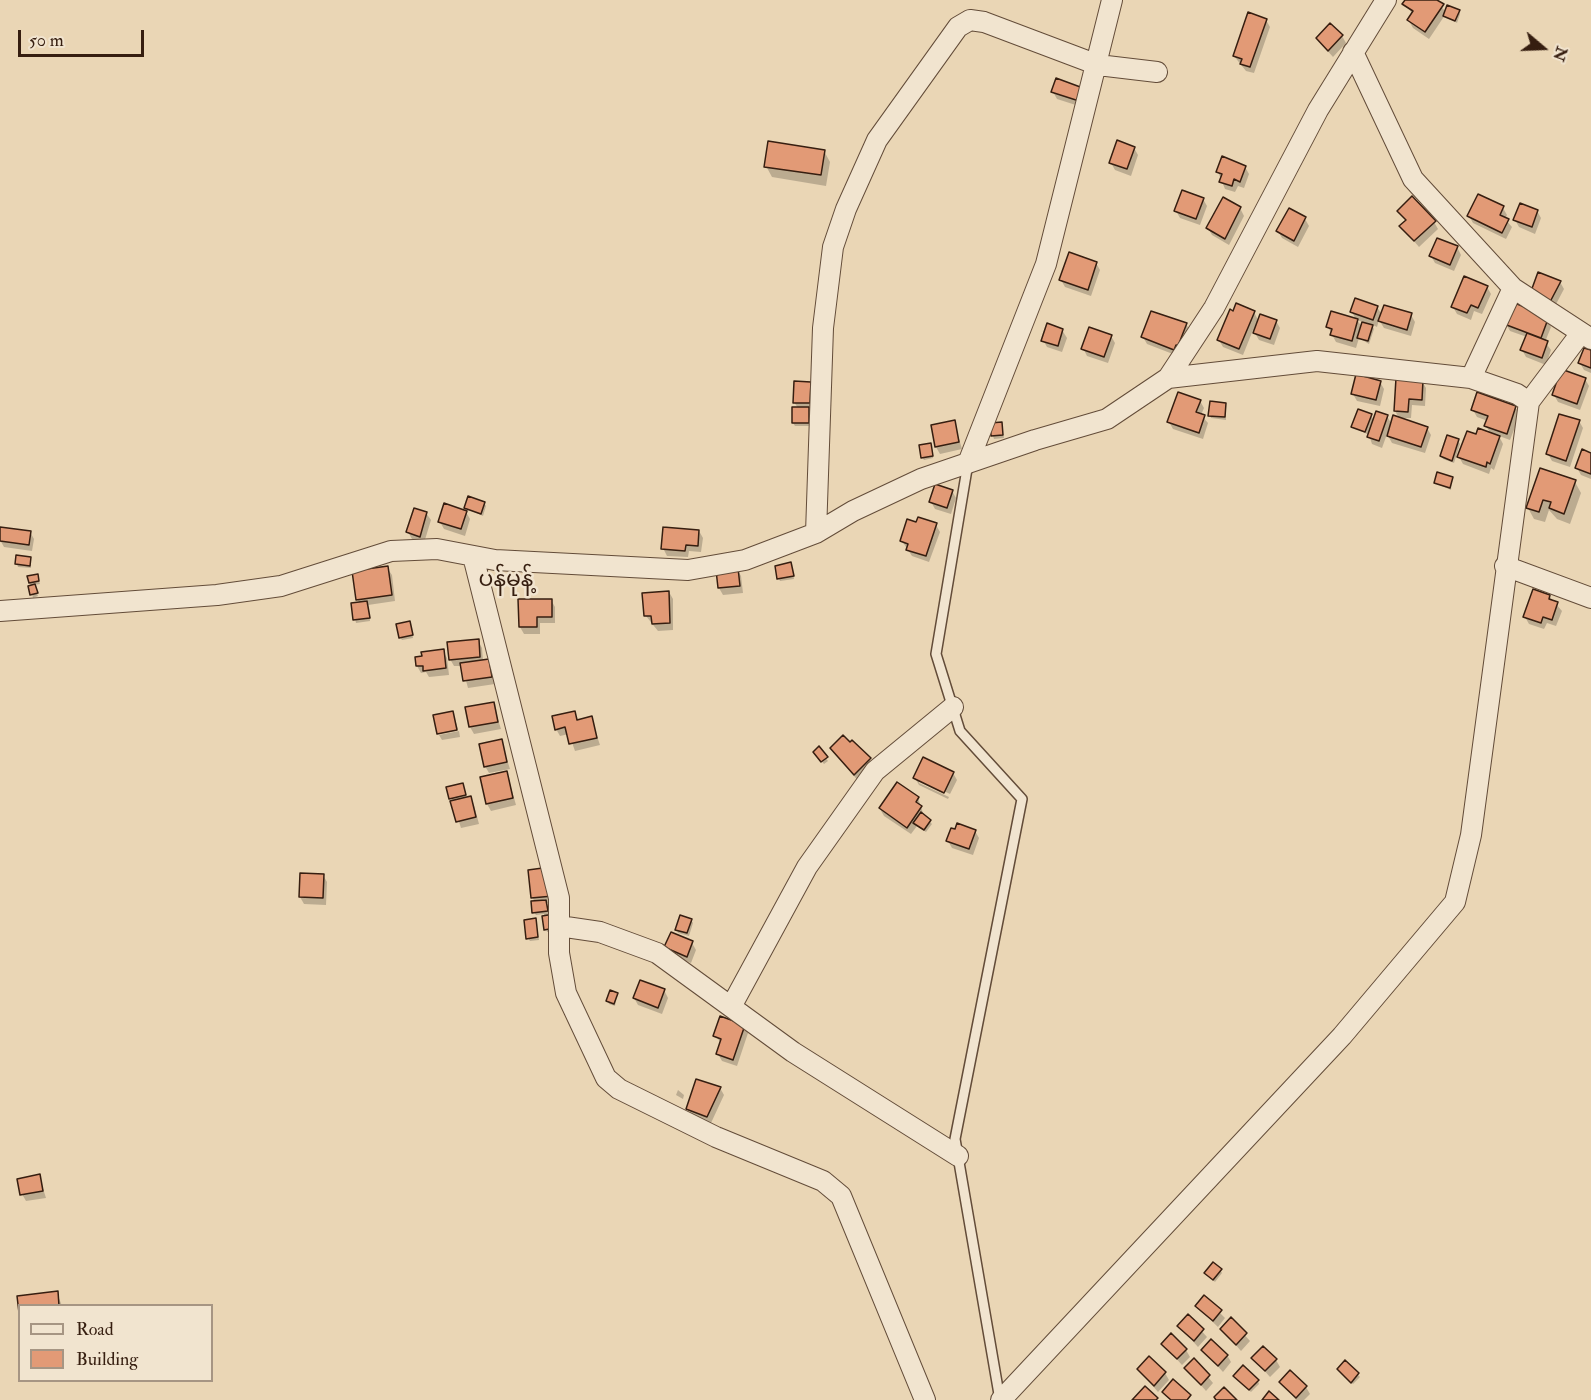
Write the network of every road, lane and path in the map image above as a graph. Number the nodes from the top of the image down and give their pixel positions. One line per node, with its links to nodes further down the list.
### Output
1 (1112, 0): 4 (street)
2 (1386, 0): 3 (street)
3 (1353, 52): 6 (street); 8 (street)
4 (1098, 65): 5 (street); 11 (street); 12 (street)
5 (1156, 72)
6 (1513, 288): 7 (street); 9 (street)
7 (1586, 336): 10 (street)
8 (1168, 378): 9 (street); 11 (street)
9 (1471, 378): 10 (street)
10 (1529, 402): 14 (street)
11 (968, 463): 12 (street); 17 (lane)
12 (816, 533): 13 (street)
13 (473, 556): 16 (street); 18 (street)
14 (1505, 566): 15 (street); 22 (street)
15 (1591, 598)
16 (0, 611)
17 (953, 707): 19 (street); 20 (lane)
18 (559, 926): 19 (street); 21 (street)
19 (732, 1005): 20 (street)
20 (958, 1156): 22 (lane)
21 (925, 1400)
22 (1001, 1400)

